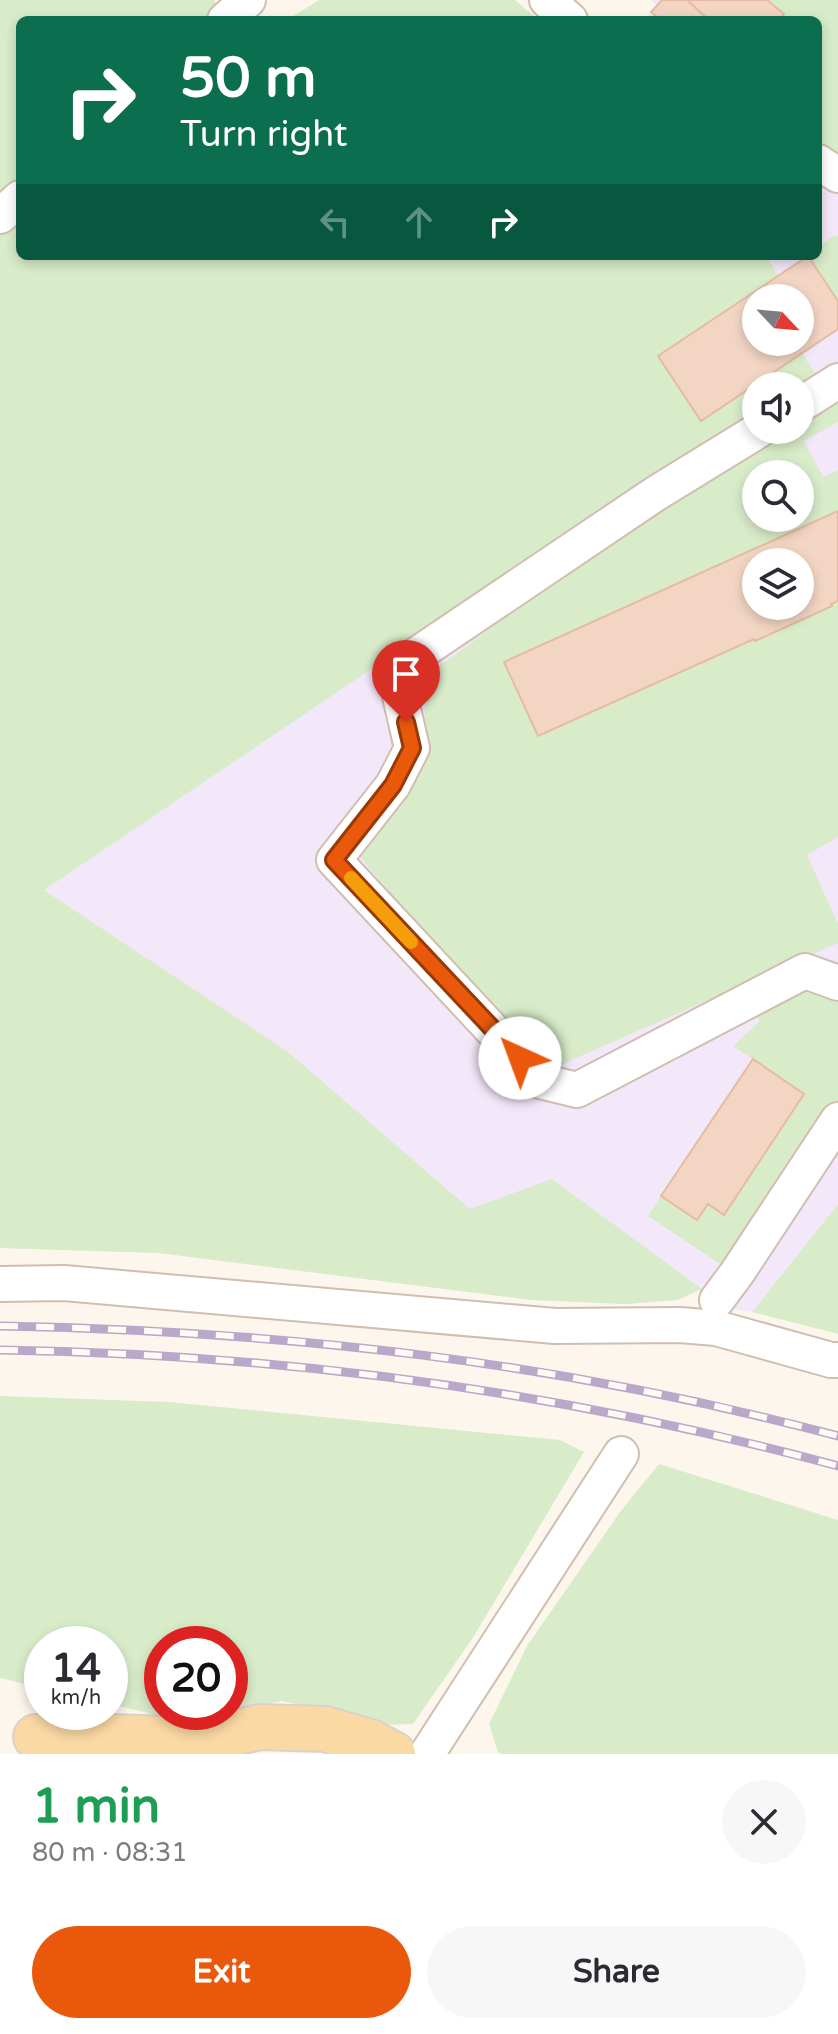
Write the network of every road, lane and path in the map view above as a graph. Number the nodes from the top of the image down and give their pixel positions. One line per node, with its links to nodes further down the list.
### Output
1 (248, 0): 3 (lane)
2 (547, 0): 4 (lane)
3 (230, 16)
4 (565, 16)
5 (16, 202): 6 (lane)
6 (0, 216)
7 (838, 381): 8 (lane)
8 (814, 396)
9 (742, 440): 10 (lane)
10 (838, 983)
11 (838, 1120): 13 (lane)
12 (0, 1284): 14 (lane)
13 (717, 1300)
14 (838, 1360)
15 (621, 1454): 19 (lane)
16 (17, 1742): 17 (main road); 18 (main road)
17 (118, 1754)
18 (393, 1754)
19 (427, 1754)

